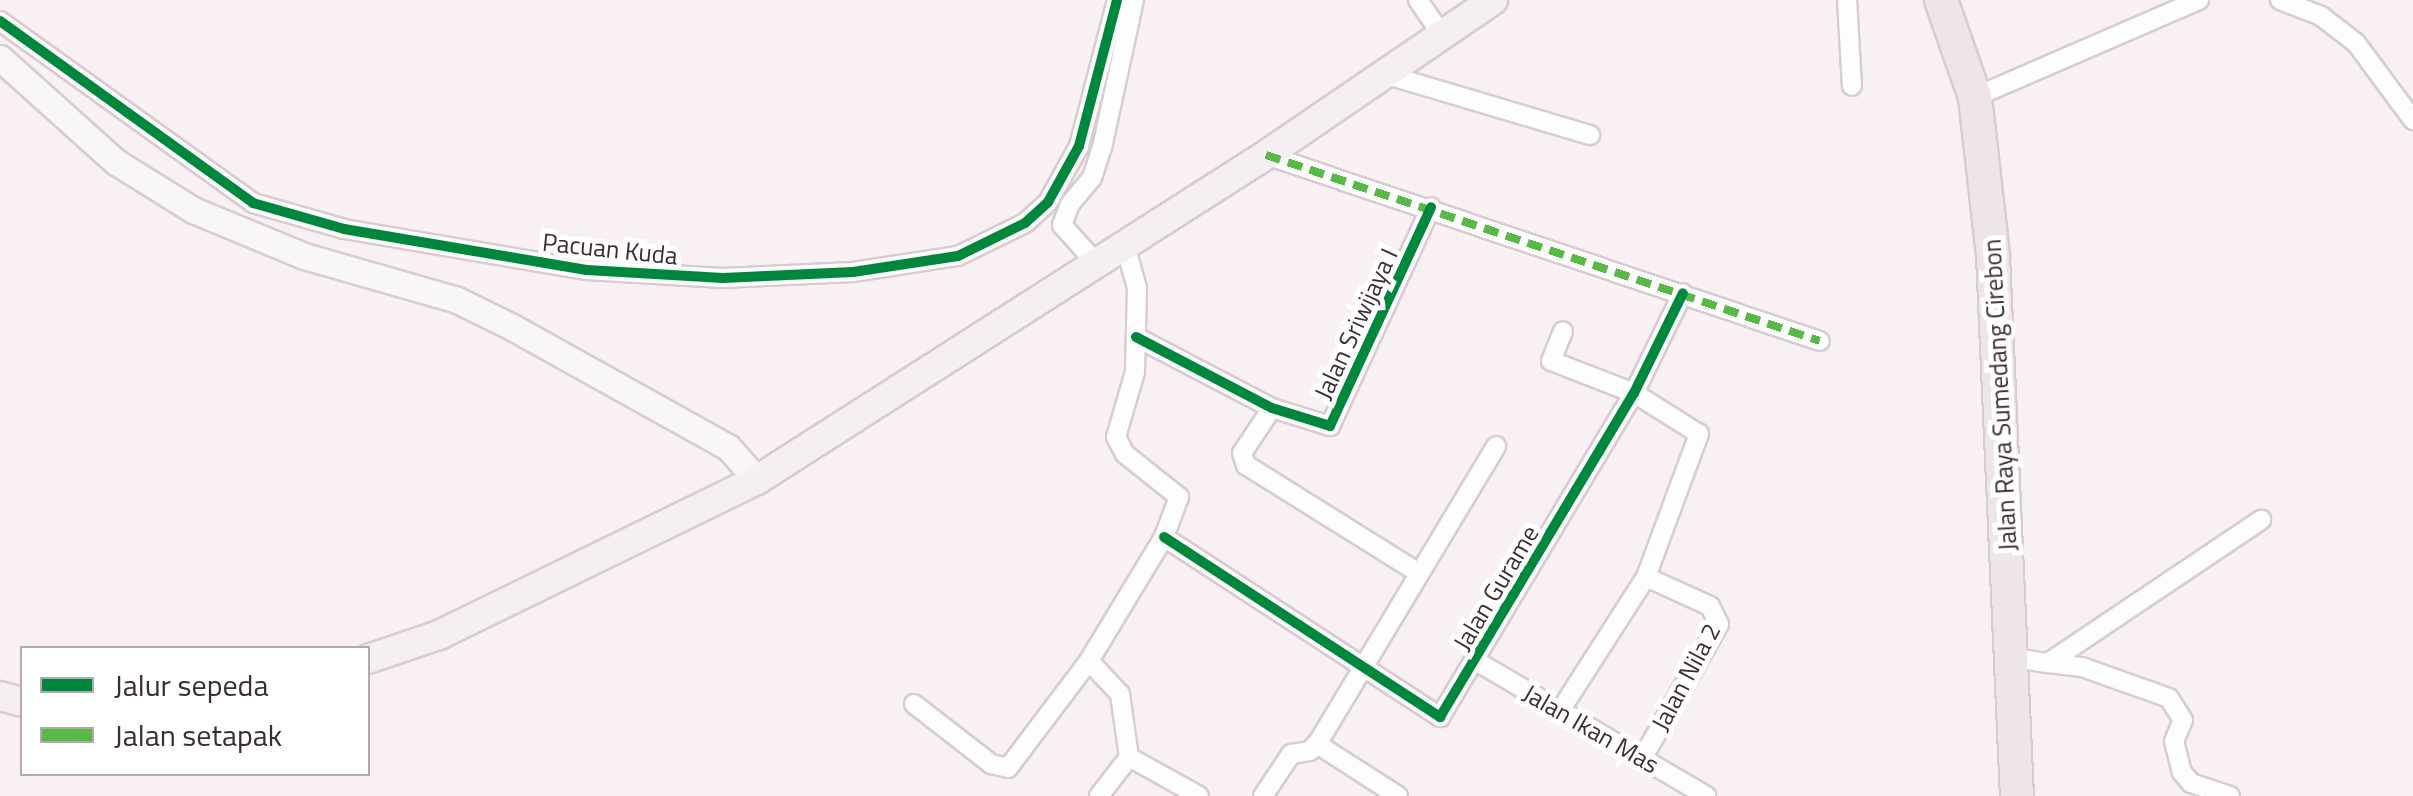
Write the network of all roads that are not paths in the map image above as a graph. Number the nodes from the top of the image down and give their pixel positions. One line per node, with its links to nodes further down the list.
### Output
1 (1117, 0): 9 (street, Pacuan Kuda)
2 (1134, 0): 21 (street)
3 (1418, 0): 10 (street)
4 (1493, 0): 10 (main road)
5 (1847, 0): 13 (street)
6 (1941, 0): 14 (highway, Jalan Raya Sumedang Cirebon)
7 (2199, 0): 14 (street)
8 (2280, 0): 15 (street)
9 (0, 21)
10 (1442, 35): 12 (main road)
11 (0, 58): 29 (street)
12 (1384, 74): 17 (street); 18 (main road)
13 (1852, 86)
14 (1975, 97): 35 (highway, Jalan Raya Sumedang Cirebon)
15 (2406, 100): 16 (street)
16 (2413, 120)
17 (1590, 135)
18 (1266, 155): 19 (street); 20 (main road)
19 (1431, 207): 22 (street); 27 (street, Jalan Sriwijaya I)
20 (1125, 244): 21 (main road); 24 (street)
21 (1096, 262): 29 (main road)
22 (1682, 293): 25 (street); 26 (street, Jalan Gurame)
23 (1562, 332): 26 (street)
24 (1136, 337): 27 (street, Jalan Sriwijaya I); 31 (street)
25 (1820, 341)
26 (1634, 393): 33 (street); 37 (street, Jalan Gurame)
27 (1272, 408): 32 (street)
28 (1496, 446): 32 (street)
29 (757, 480): 34 (main road)
30 (2262, 520): 38 (street)
31 (1164, 537): 36 (street); 39 (street, Jalan Gurame)
32 (1418, 573): 39 (street)
33 (1646, 577): 41 (street); 44 (street, Jalan Nila 2)
34 (370, 658)
35 (2015, 658): 38 (street); 50 (highway, Jalan Raya Sumedang Cirebon)
36 (1089, 661): 40 (street); 43 (street)
37 (1476, 661): 39 (street, Jalan Gurame); 41 (street, Jalan Ikan Mas)
38 (2048, 663): 51 (street)
39 (1365, 666): 42 (street)
40 (914, 704)
41 (1560, 710): 44 (street, Jalan Ikan Mas)
42 (1317, 744): 47 (street); 48 (street)
43 (1128, 756): 45 (street); 46 (street)
44 (1642, 758): 49 (street, Jalan Ikan Mas)
45 (1187, 794)
46 (1099, 796)
47 (1263, 796)
48 (1398, 796)
49 (1706, 796)
50 (2018, 796)
51 (2230, 796)

